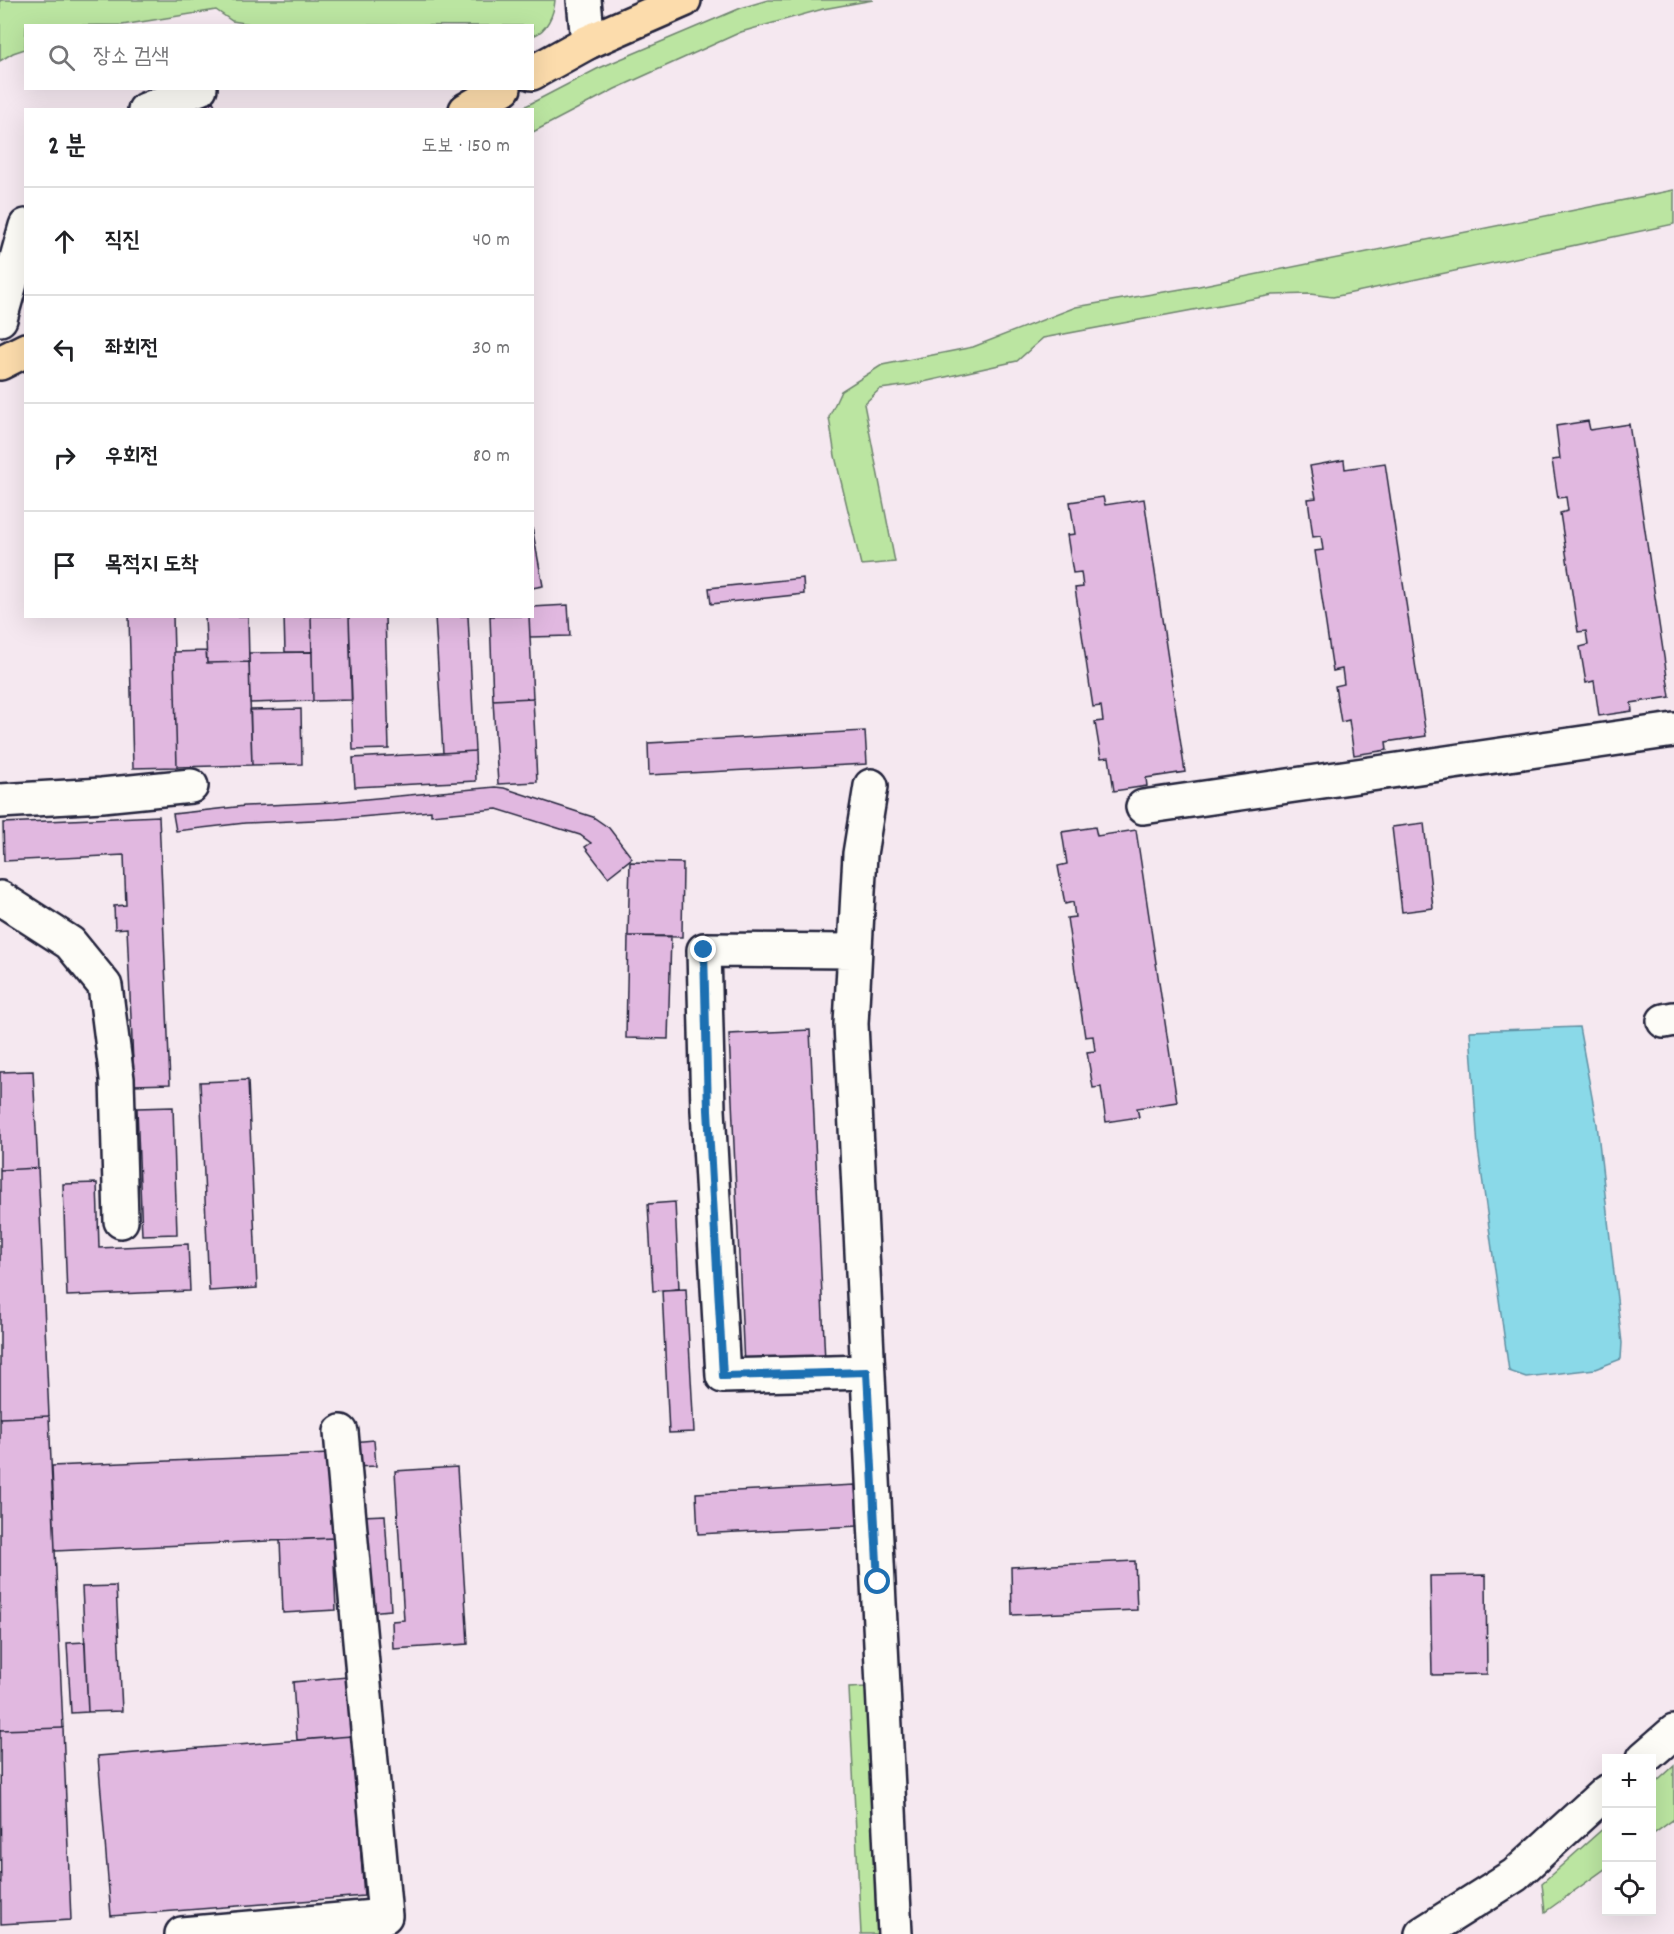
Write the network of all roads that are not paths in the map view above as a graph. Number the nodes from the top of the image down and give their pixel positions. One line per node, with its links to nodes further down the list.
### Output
1 (584, 0): 3 (street)
2 (684, 0): 3 (main road)
3 (588, 42): 4 (main road)
4 (534, 70)
5 (195, 90): 7 (street)
6 (501, 90): 8 (main road)
7 (150, 108)
8 (469, 108)
9 (24, 233): 10 (street)
10 (0, 319)
11 (24, 351): 12 (main road)
12 (0, 363)
13 (1674, 730): 17 (street)
14 (191, 786): 16 (street)
15 (871, 786): 19 (street)
16 (0, 801)
17 (1143, 807)
18 (0, 898): 20 (street)
19 (854, 951): 21 (street); 21 (street)
20 (121, 1221)
21 (867, 1372): 27 (street)
22 (341, 1432): 26 (street)
23 (1674, 1732): 24 (street)
24 (1649, 1754)
25 (1602, 1796): 28 (street)
26 (182, 1934)
27 (895, 1934)
28 (1422, 1934)

